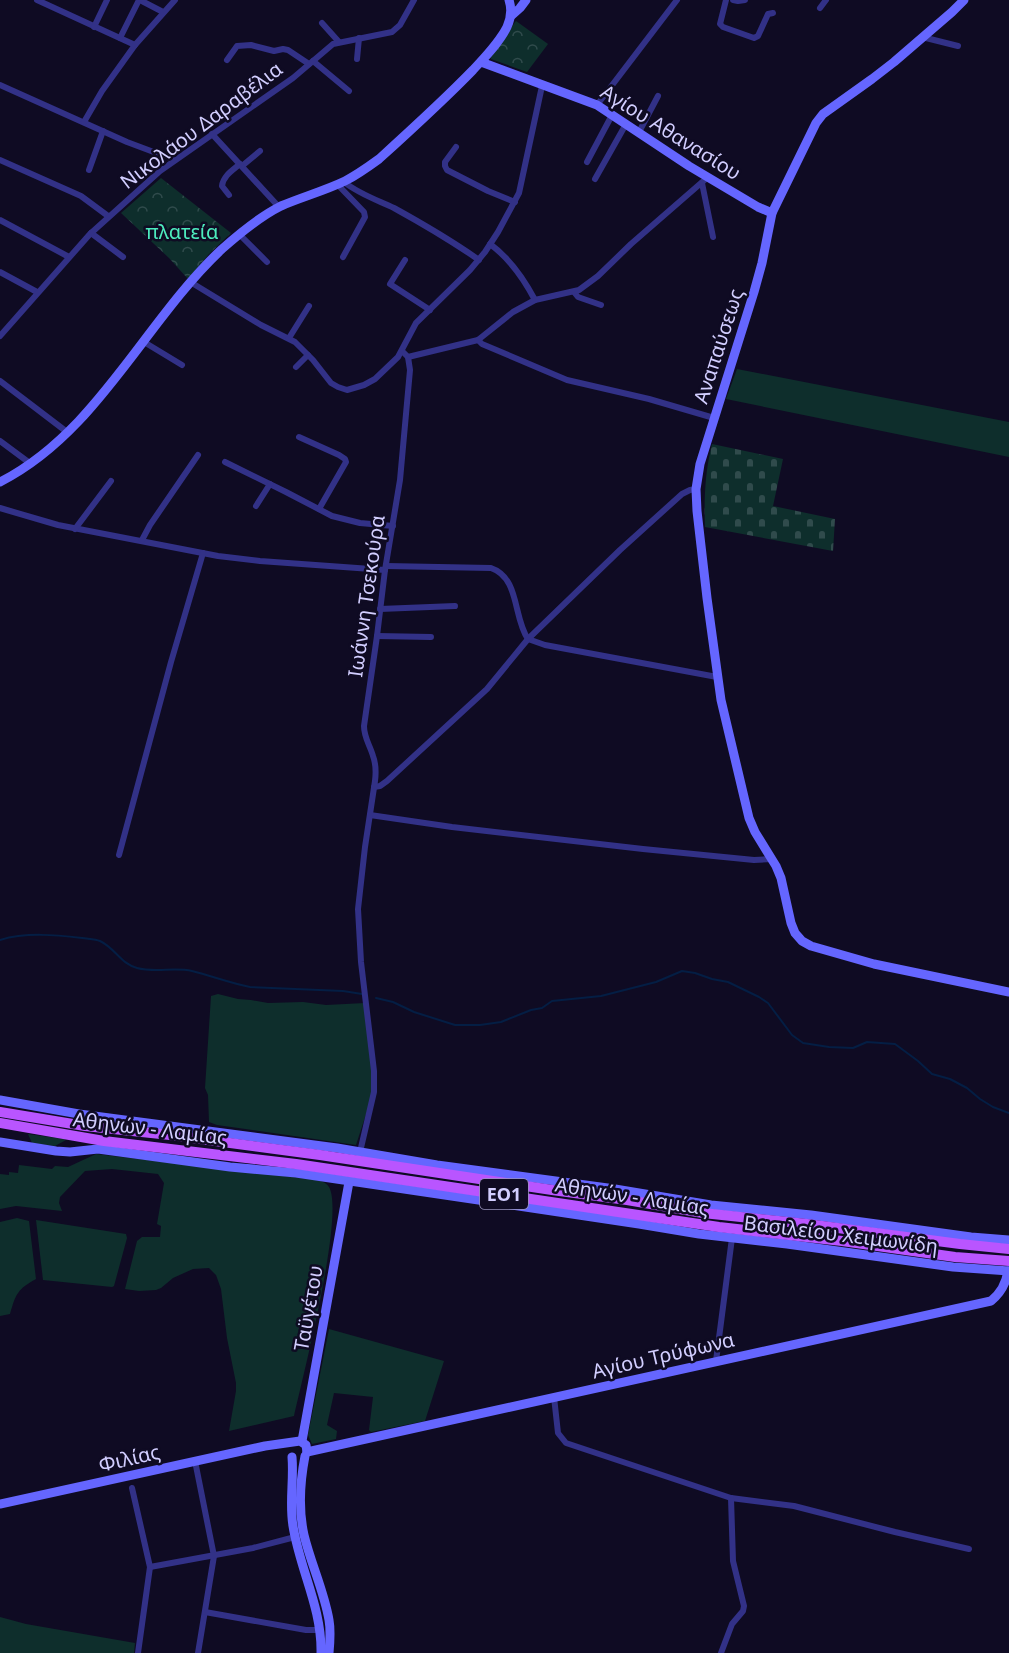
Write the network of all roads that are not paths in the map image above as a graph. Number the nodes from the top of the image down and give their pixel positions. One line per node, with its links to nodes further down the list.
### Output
1 (107, 0): 19 (street)
2 (139, 0): 15 (street); 22 (street)
3 (175, 0): 15 (street)
4 (414, 0): 21 (street, Νικολάου Δαραβέλια)
5 (509, 0): 17 (street)
6 (526, 0): 17 (street)
7 (677, 0): 34 (street)
8 (726, 0): 16 (street)
9 (733, 0): 10 (street)
10 (745, 0)
11 (826, 0): 14 (street)
12 (964, 0): 20 (street, Αναπαύσεως)
13 (41, 1): 19 (street)
14 (820, 8)
15 (163, 12): 24 (street)
16 (773, 14)
17 (511, 16): 28 (street)
18 (322, 24): 23 (street)
19 (94, 27): 22 (street)
20 (922, 37): 25 (street); 54 (street, Αναπαύσεως)
21 (359, 38): 23 (street, Νικολάου Δαραβέλια); 26 (street)
22 (120, 39): 24 (street)
23 (339, 42): 29 (street, Νικολάου Δαραβέλια)
24 (135, 45): 36 (street)
25 (958, 46)
26 (357, 59)
27 (227, 60): 29 (street)
28 (481, 62): 31 (street, Αγίου Αθανασίου); 50 (street)
29 (311, 63): 32 (street); 40 (street, Νικολάου Δαραβέλια)
30 (0, 85): 36 (street)
31 (542, 86): 34 (street, Αγίου Αθανασίου); 52 (street)
32 (349, 91)
33 (658, 96): 39 (street)
34 (597, 105): 35 (street, Αγίου Αθανασίου)
35 (612, 115): 37 (street, Αγίου Αθανασίου); 45 (street)
36 (84, 122): 38 (street)
37 (626, 124): 39 (street, Αγίου Αθανασίου); 48 (street)
38 (103, 131): 44 (street); 47 (street)
39 (639, 132): 49 (street, Αγίου Αθανασίου)
40 (212, 134): 44 (street, Νικολάου Δαραβέλια); 46 (street)
41 (456, 147): 52 (street)
42 (260, 152): 46 (street)
43 (0, 160): 55 (street)
44 (175, 160): 55 (street, Νικολάου Δαραβέλια)
45 (587, 162)
46 (241, 165): 51 (street); 53 (street)
47 (89, 170)
48 (595, 179)
49 (705, 180): 54 (street, Αγίου Αθανασίου); 59 (street); 70 (street)
50 (341, 183): 53 (street); 63 (street); 65 (street)
51 (229, 195)
52 (515, 202): 60 (street)
53 (279, 207): 58 (street)
54 (772, 213): 85 (street, Αναπαύσεως)
55 (108, 216): 57 (street, Νικολάου Δαραβέλια)
56 (0, 220): 61 (street)
57 (91, 233): 61 (street, Νικολάου Δαραβέλια); 62 (street)
58 (239, 234): 66 (street); 68 (street)
59 (713, 237)
60 (490, 244): 65 (street); 71 (street)
61 (69, 256): 69 (street, Νικολάου Δαραβέλια)
62 (123, 257)
63 (343, 257)
64 (405, 260): 74 (street)
65 (479, 260): 74 (street)
66 (267, 262)
67 (0, 272): 69 (street)
68 (192, 283): 76 (street); 78 (street)
69 (37, 292): 75 (street, Νικολάου Δαραβέλια)
70 (574, 292): 71 (street); 72 (street)
71 (535, 300): 77 (street)
72 (601, 305)
73 (309, 306): 76 (street)
74 (430, 310): 79 (street)
75 (0, 336)
76 (289, 338): 80 (street)
77 (478, 340): 81 (street); 85 (street)
78 (144, 342): 82 (street); 86 (street)
79 (402, 351): 80 (street); 81 (street)
80 (308, 355): 83 (street)
81 (408, 357): 99 (street, Ιωάννη Τσεκούρα)
82 (182, 365)
83 (296, 367)
84 (0, 381): 86 (street)
85 (714, 418): 95 (street, Αναπαύσεως)
86 (67, 432): 91 (street)
87 (299, 437): 98 (street)
88 (0, 441): 91 (street)
89 (198, 455): 101 (street)
90 (225, 462): 94 (street)
91 (31, 464): 92 (street)
92 (0, 482)
93 (111, 482): 100 (street)
94 (270, 484): 96 (street); 98 (street)
95 (696, 489): 108 (street); 109 (street, Αναπαύσεως)
96 (256, 506)
97 (0, 508): 100 (street)
98 (319, 509): 99 (street)
99 (393, 526): 103 (street, Ιωάννη Τσεκούρα)
100 (75, 529): 101 (street)
101 (142, 540): 102 (street)
102 (202, 553): 103 (street); 112 (street)
103 (386, 568): 105 (street, Ιωάννη Τσεκούρα); 108 (street)
104 (455, 606): 105 (street)
105 (380, 609): 106 (street, Ιωάννη Τσεκούρα)
106 (377, 636): 107 (street); 110 (street, Ιωάννη Τσεκούρα)
107 (431, 637)
108 (528, 639): 109 (street); 110 (street)
109 (717, 677): 113 (street, Αναπαύσεως)
110 (374, 787): 111 (street, Ιωάννη Τσεκούρα)
111 (370, 815): 113 (street); 119 (street, Ιωάννη Τσεκούρα)
112 (119, 855)
113 (772, 860): 114 (street, Αναπαύσεως)
114 (1009, 992)
115 (0, 1100): 119 (street)
116 (0, 1112): 123 (main road, Αθηνών - Λαμίας / ΕΟ1)
117 (1, 1124): 124 (main road, Αθηνών - Λαμίας / ΕΟ1)
118 (0, 1142): 120 (street, Βασιλείου Χειμωνίδη)
119 (360, 1152): 122 (street)
120 (349, 1182): 121 (street, Βασιλείου Χειμωνίδη); 127 (street, Ταϋγέτου)
121 (732, 1238): 124 (street, Βασιλείου Χειμωνίδη); 125 (street)
122 (1009, 1240)
123 (1009, 1249)
124 (1009, 1268): 125 (street, Αγίου Τρύφωνα)
125 (716, 1361): 126 (street, Αγίου Τρύφωνα)
126 (554, 1397): 129 (street, Αγίου Τρύφωνα); 133 (street)
127 (297, 1442): 128 (street, Φιλίας); 129 (street); 130 (street)
128 (265, 1446): 130 (street, Φιλίας); 131 (street, Φιλίας)
129 (306, 1454): 130 (street); 144 (street)
130 (291, 1455): 135 (street)
131 (195, 1461): 134 (street, Φιλίας); 137 (street)
132 (132, 1488): 138 (street)
133 (731, 1498): 136 (street); 145 (street)
134 (0, 1504)
135 (296, 1537): 137 (street); 140 (street)
136 (969, 1549)
137 (214, 1556): 138 (street); 139 (street)
138 (150, 1567): 141 (street)
139 (205, 1612): 140 (street); 142 (street)
140 (320, 1630): 143 (street)
141 (138, 1653)
142 (198, 1653)
143 (321, 1653)
144 (329, 1653)
145 (721, 1653)

